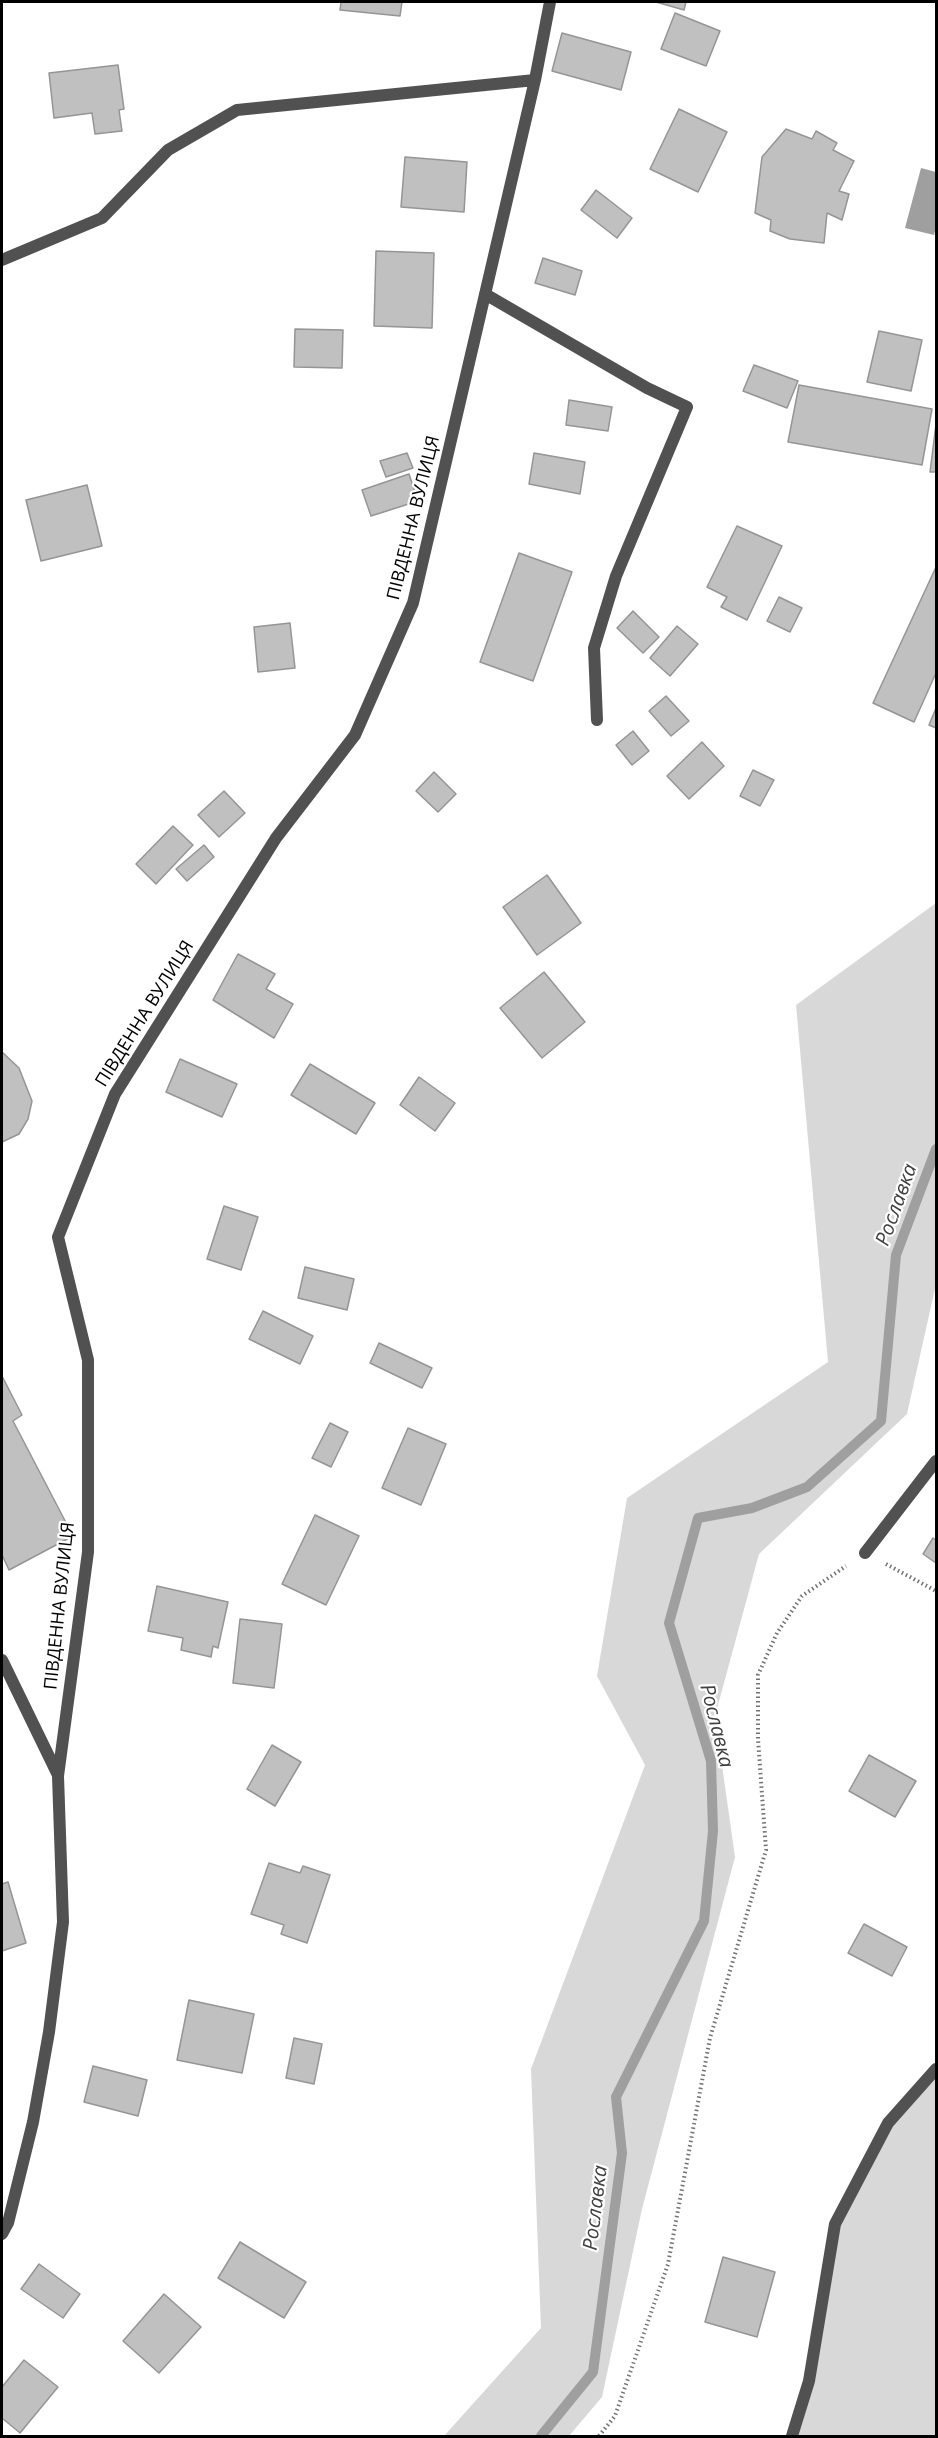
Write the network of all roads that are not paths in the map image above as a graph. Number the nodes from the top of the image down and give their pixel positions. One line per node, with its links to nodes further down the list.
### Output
1 (550, 2): 2 (street, ПІВДЕННА ВУЛИЦЯ)
2 (535, 80): 3 (street); 4 (street, ПІВДЕННА ВУЛИЦЯ)
3 (2, 260)
4 (485, 294): 5 (street); 9 (street, ПІВДЕННА ВУЛИЦЯ)
5 (597, 720)
6 (936, 1461): 7 (street)
7 (865, 1553)
8 (2, 1660): 9 (street)
9 (58, 1776): 11 (street, ПІВДЕННА ВУЛИЦЯ)
10 (936, 2069): 12 (street)
11 (2, 2234)
12 (792, 2436)

